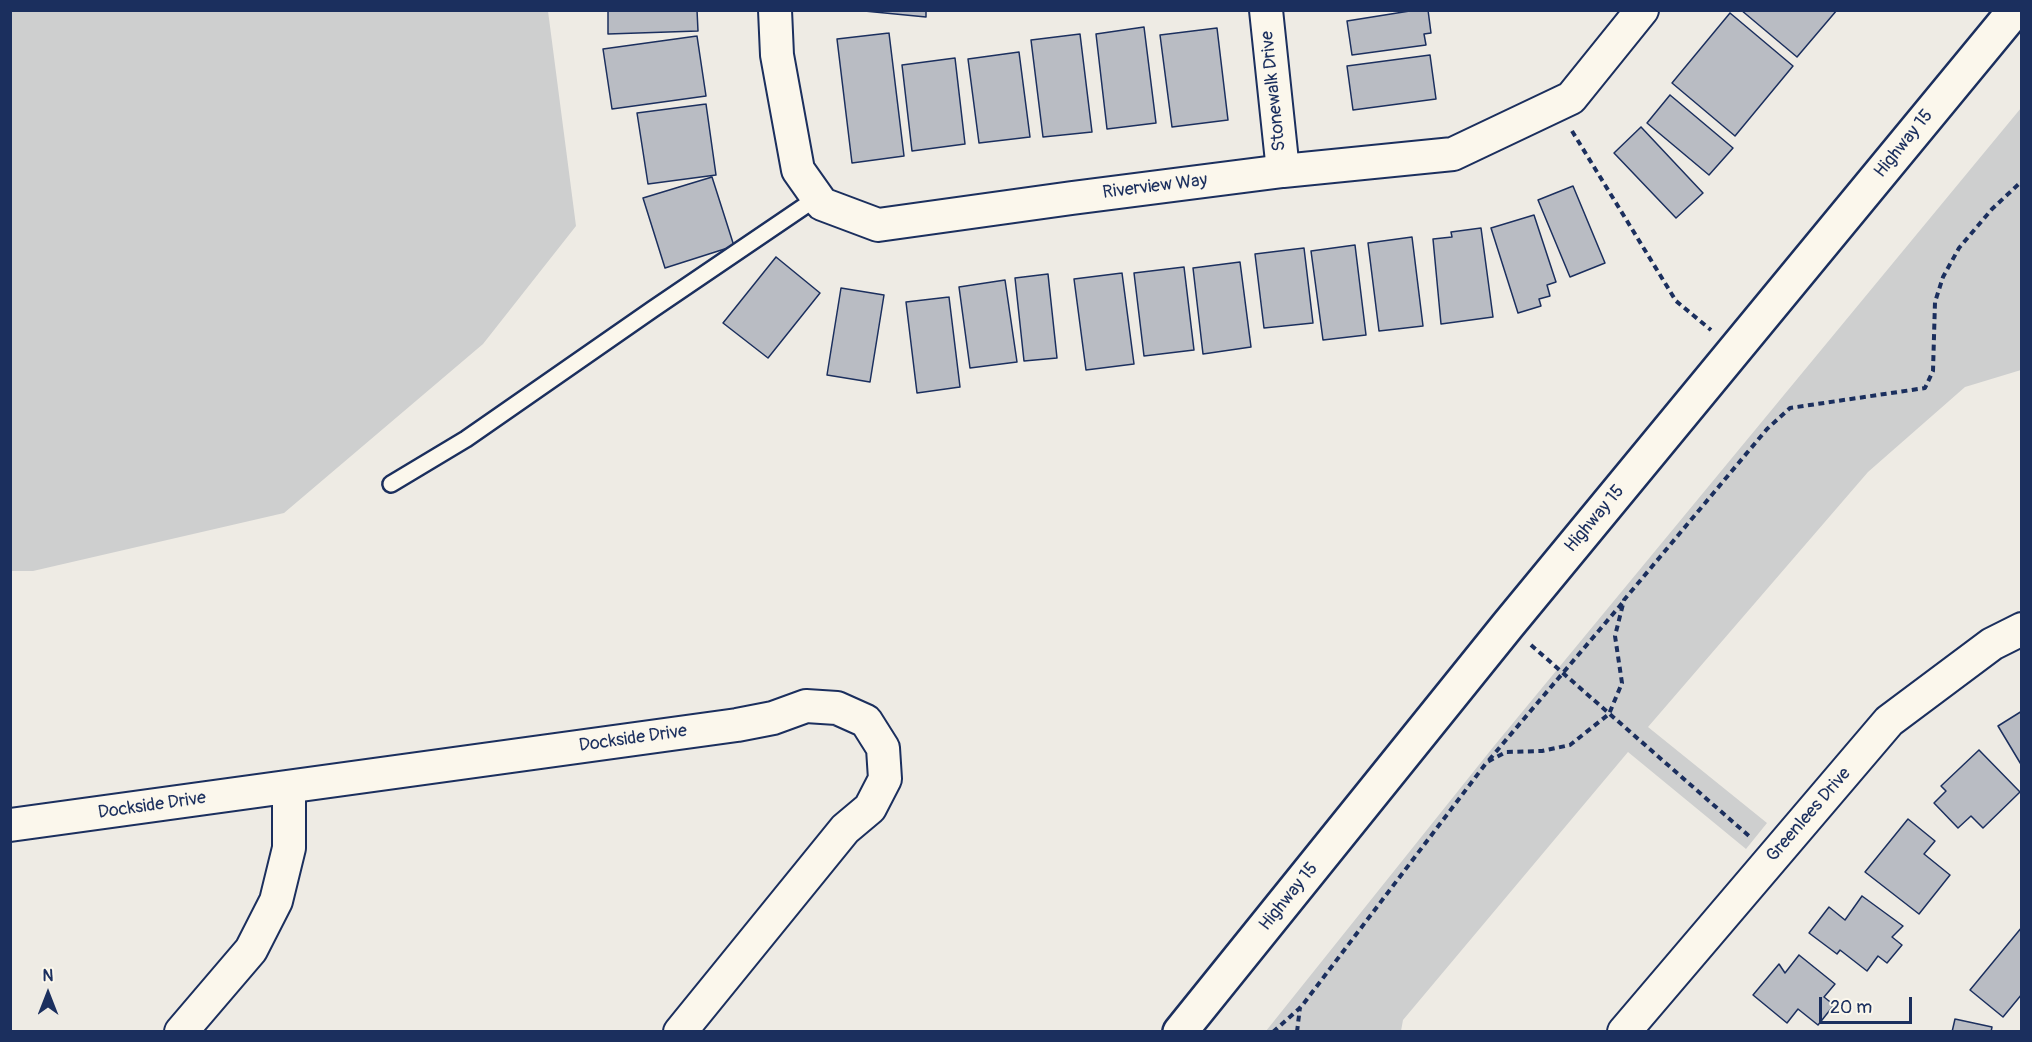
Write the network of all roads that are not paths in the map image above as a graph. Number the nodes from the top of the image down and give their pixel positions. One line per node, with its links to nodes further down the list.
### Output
1 (775, 10): 6 (street, Riverview Way)
2 (1266, 10): 5 (street, Stonewalk Drive)
3 (1642, 10): 5 (street, Riverview Way)
4 (2014, 10): 13 (main road, Highway 15)
5 (1283, 171): 6 (street, Riverview Way)
6 (818, 197): 7 (lane)
7 (391, 484)
8 (2022, 629): 14 (street, Greenlees Drive)
9 (289, 787): 10 (street, Dockside Drive); 11 (street); 12 (street, Dockside Drive)
10 (10, 825)
11 (180, 1032)
12 (680, 1032)
13 (1180, 1032)
14 (1624, 1032)

